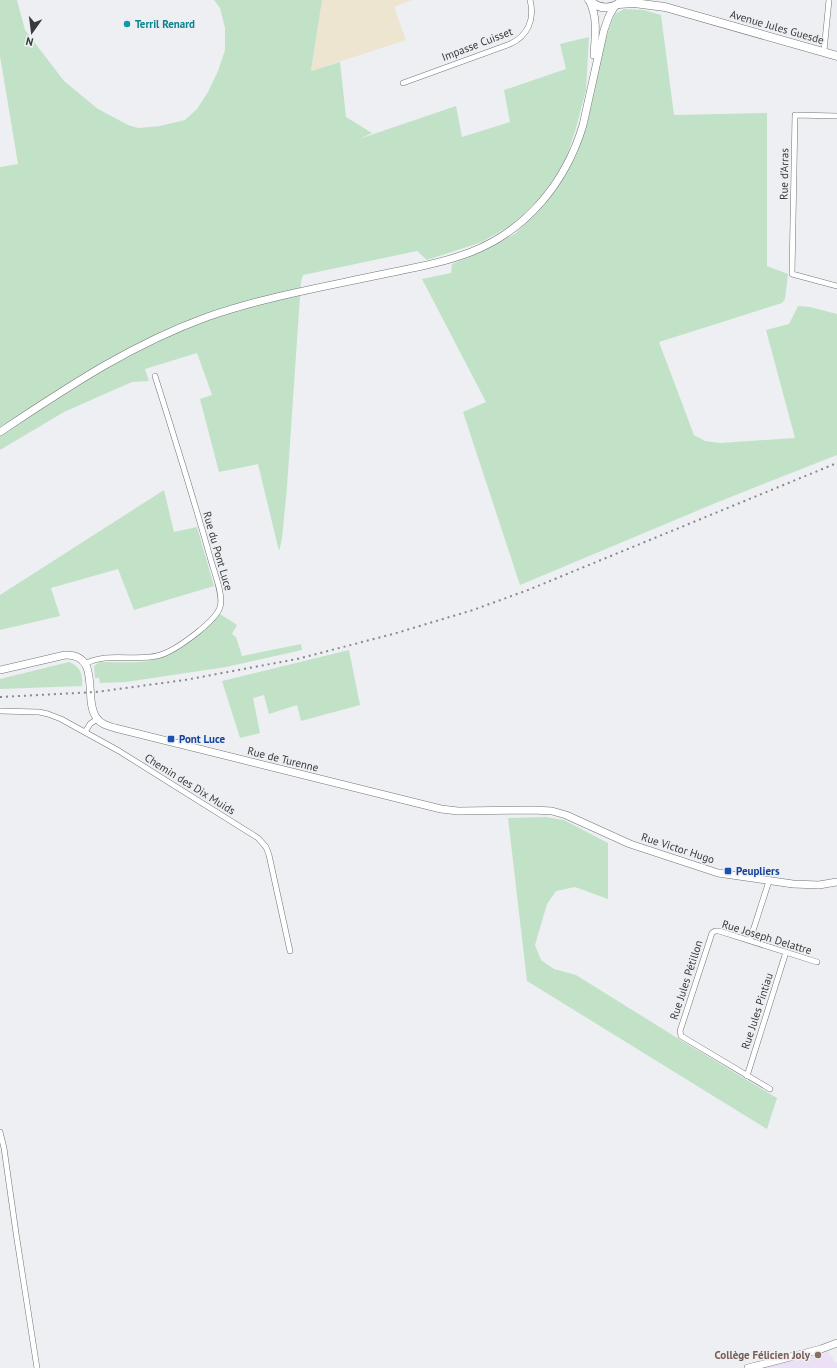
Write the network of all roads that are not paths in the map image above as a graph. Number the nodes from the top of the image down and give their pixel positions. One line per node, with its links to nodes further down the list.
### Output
1 (530, 0): 10 (street, Impasse Cuisset)
2 (651, 0): 6 (main road)
3 (829, 0): 7 (street)
4 (590, 1): 5 (main road); 9 (street)
5 (619, 3): 6 (main road); 9 (street)
6 (665, 7): 7 (main road, Avenue Jules Guesde)
7 (824, 51): 8 (main road, Avenue Jules Guesde)
8 (837, 56)
9 (592, 80): 14 (street)
10 (403, 83)
11 (837, 116): 12 (street, Rue d'Arras)
12 (837, 286)
13 (155, 376): 15 (street, Rue du Pont Luce)
14 (0, 432)
15 (85, 664): 16 (street); 18 (street)
16 (0, 670)
17 (0, 711): 19 (street, Chemin des Dix Muids)
18 (97, 719): 19 (street); 20 (street, Rue de Turenne)
19 (85, 732): 25 (street, Chemin des Dix Muids)
20 (608, 835): 21 (street, Rue Victor Hugo)
21 (769, 881): 22 (street, Rue Victor Hugo); 24 (street)
22 (837, 882)
23 (712, 933): 24 (street, Rue Joseph Delattre); 28 (street, Rue Jules Pétillon)
24 (750, 940): 26 (street, Rue Joseph Delattre)
25 (290, 951)
26 (786, 952): 27 (street, Rue Joseph Delattre); 28 (street, Rue Jules Pintiau)
27 (816, 962)
28 (747, 1076): 29 (street)
29 (770, 1089)
30 (0, 1132): 32 (street)
31 (837, 1343): 33 (street)
32 (37, 1368)
33 (748, 1368)

